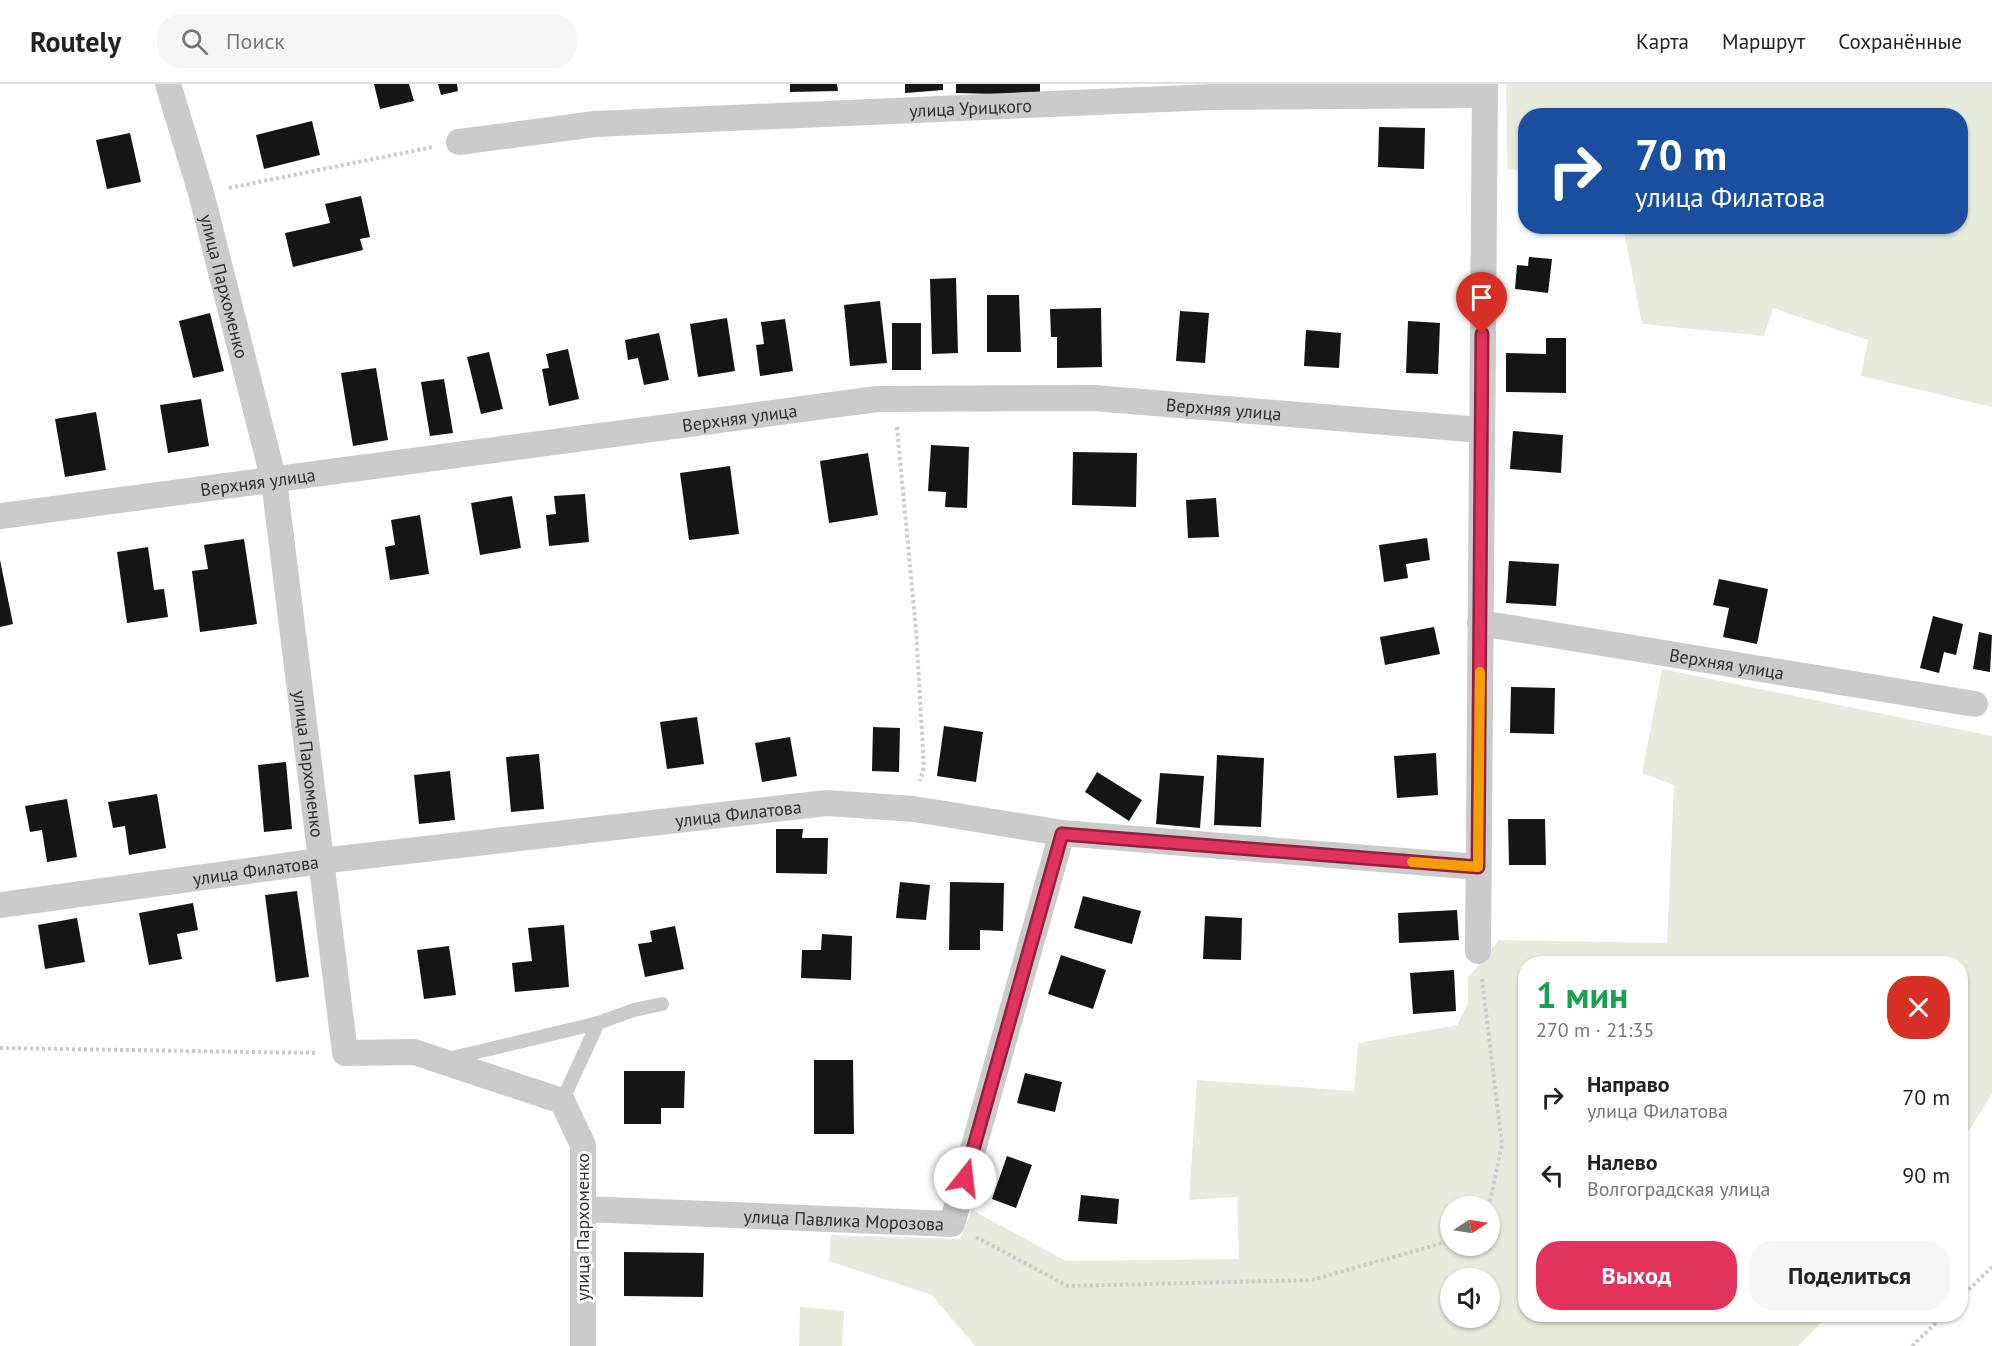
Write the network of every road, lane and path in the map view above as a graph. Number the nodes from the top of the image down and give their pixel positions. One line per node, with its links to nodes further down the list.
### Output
1 (168, 84): 4 (street, улица Пархоменко)
2 (1484, 90): 3 (street, улица Урицкого); 6 (street)
3 (459, 142): 4 (path)
4 (201, 193): 7 (street, улица Пархоменко)
5 (895, 399): 6 (street, Верхняя улица); 7 (street, Верхняя улица); 11 (path)
6 (1481, 430): 9 (street)
7 (274, 481): 8 (street, Верхняя улица); 13 (street, улица Пархоменко)
8 (0, 516)
9 (1480, 623): 10 (street, Верхняя улица); 14 (street)
10 (1975, 704)
11 (914, 808): 12 (street, улица Филатова); 13 (street, улица Филатова)
12 (1062, 834): 14 (street, улица Филатова); 25 (street, улица Павлика Морозова)
13 (320, 861): 15 (street, улица Филатова); 20 (street, улица Пархоменко)
14 (1478, 867): 16 (street)
15 (0, 905)
16 (1478, 951): 23 (path)
17 (662, 1004): 18 (lane)
18 (598, 1023): 21 (lane); 22 (lane)
19 (0, 1048): 20 (path)
20 (345, 1053): 21 (street)
21 (440, 1061): 22 (street)
22 (562, 1101): 24 (street, улица Пархоменко)
23 (1491, 1196)
24 (583, 1209): 25 (street, улица Павлика Морозова); 30 (street, улица Пархоменко)
25 (952, 1224): 26 (path)
26 (1440, 1244)
27 (1992, 1267): 28 (path)
28 (1968, 1290)
29 (1937, 1322): 31 (path)
30 (583, 1346)
31 (1912, 1346)

